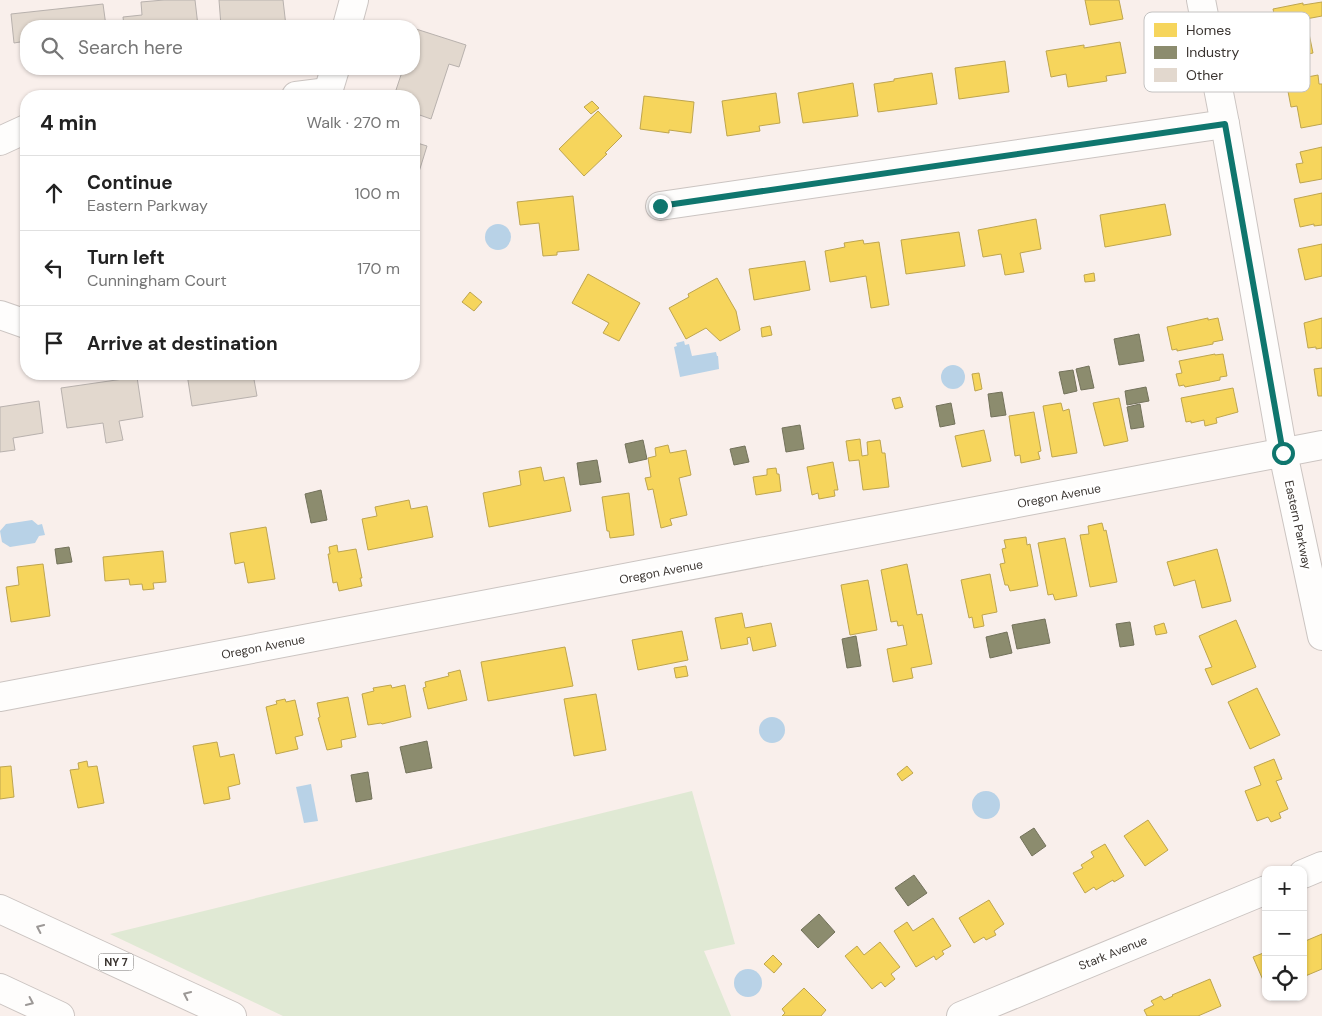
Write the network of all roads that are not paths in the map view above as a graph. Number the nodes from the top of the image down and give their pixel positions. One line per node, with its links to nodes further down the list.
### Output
1 (354, 0): 2 (main road)
2 (349, 20)
3 (330, 86): 4 (main road)
4 (316, 90)
5 (1219, 92): 6 (main road, Eastern Parkway)
6 (1225, 124): 9 (main road); 13 (main road, Eastern Parkway)
7 (20, 132): 8 (main road)
8 (0, 141)
9 (660, 206)
10 (0, 315): 11 (main road)
11 (20, 322)
12 (1322, 445): 13 (main road, Oregon Avenue)
13 (1283, 453): 14 (main road, Eastern Parkway); 15 (main road, Oregon Avenue)
14 (1322, 636)
15 (0, 698)
16 (1322, 866): 17 (main road)
17 (1307, 872)
18 (1262, 892): 23 (main road, Stark Avenue)
19 (0, 909): 22 (main road, NY 7, one-way to 19)
20 (0, 988): 21 (main road, one-way to 21)
21 (60, 1016)
22 (232, 1016)
23 (961, 1016)

